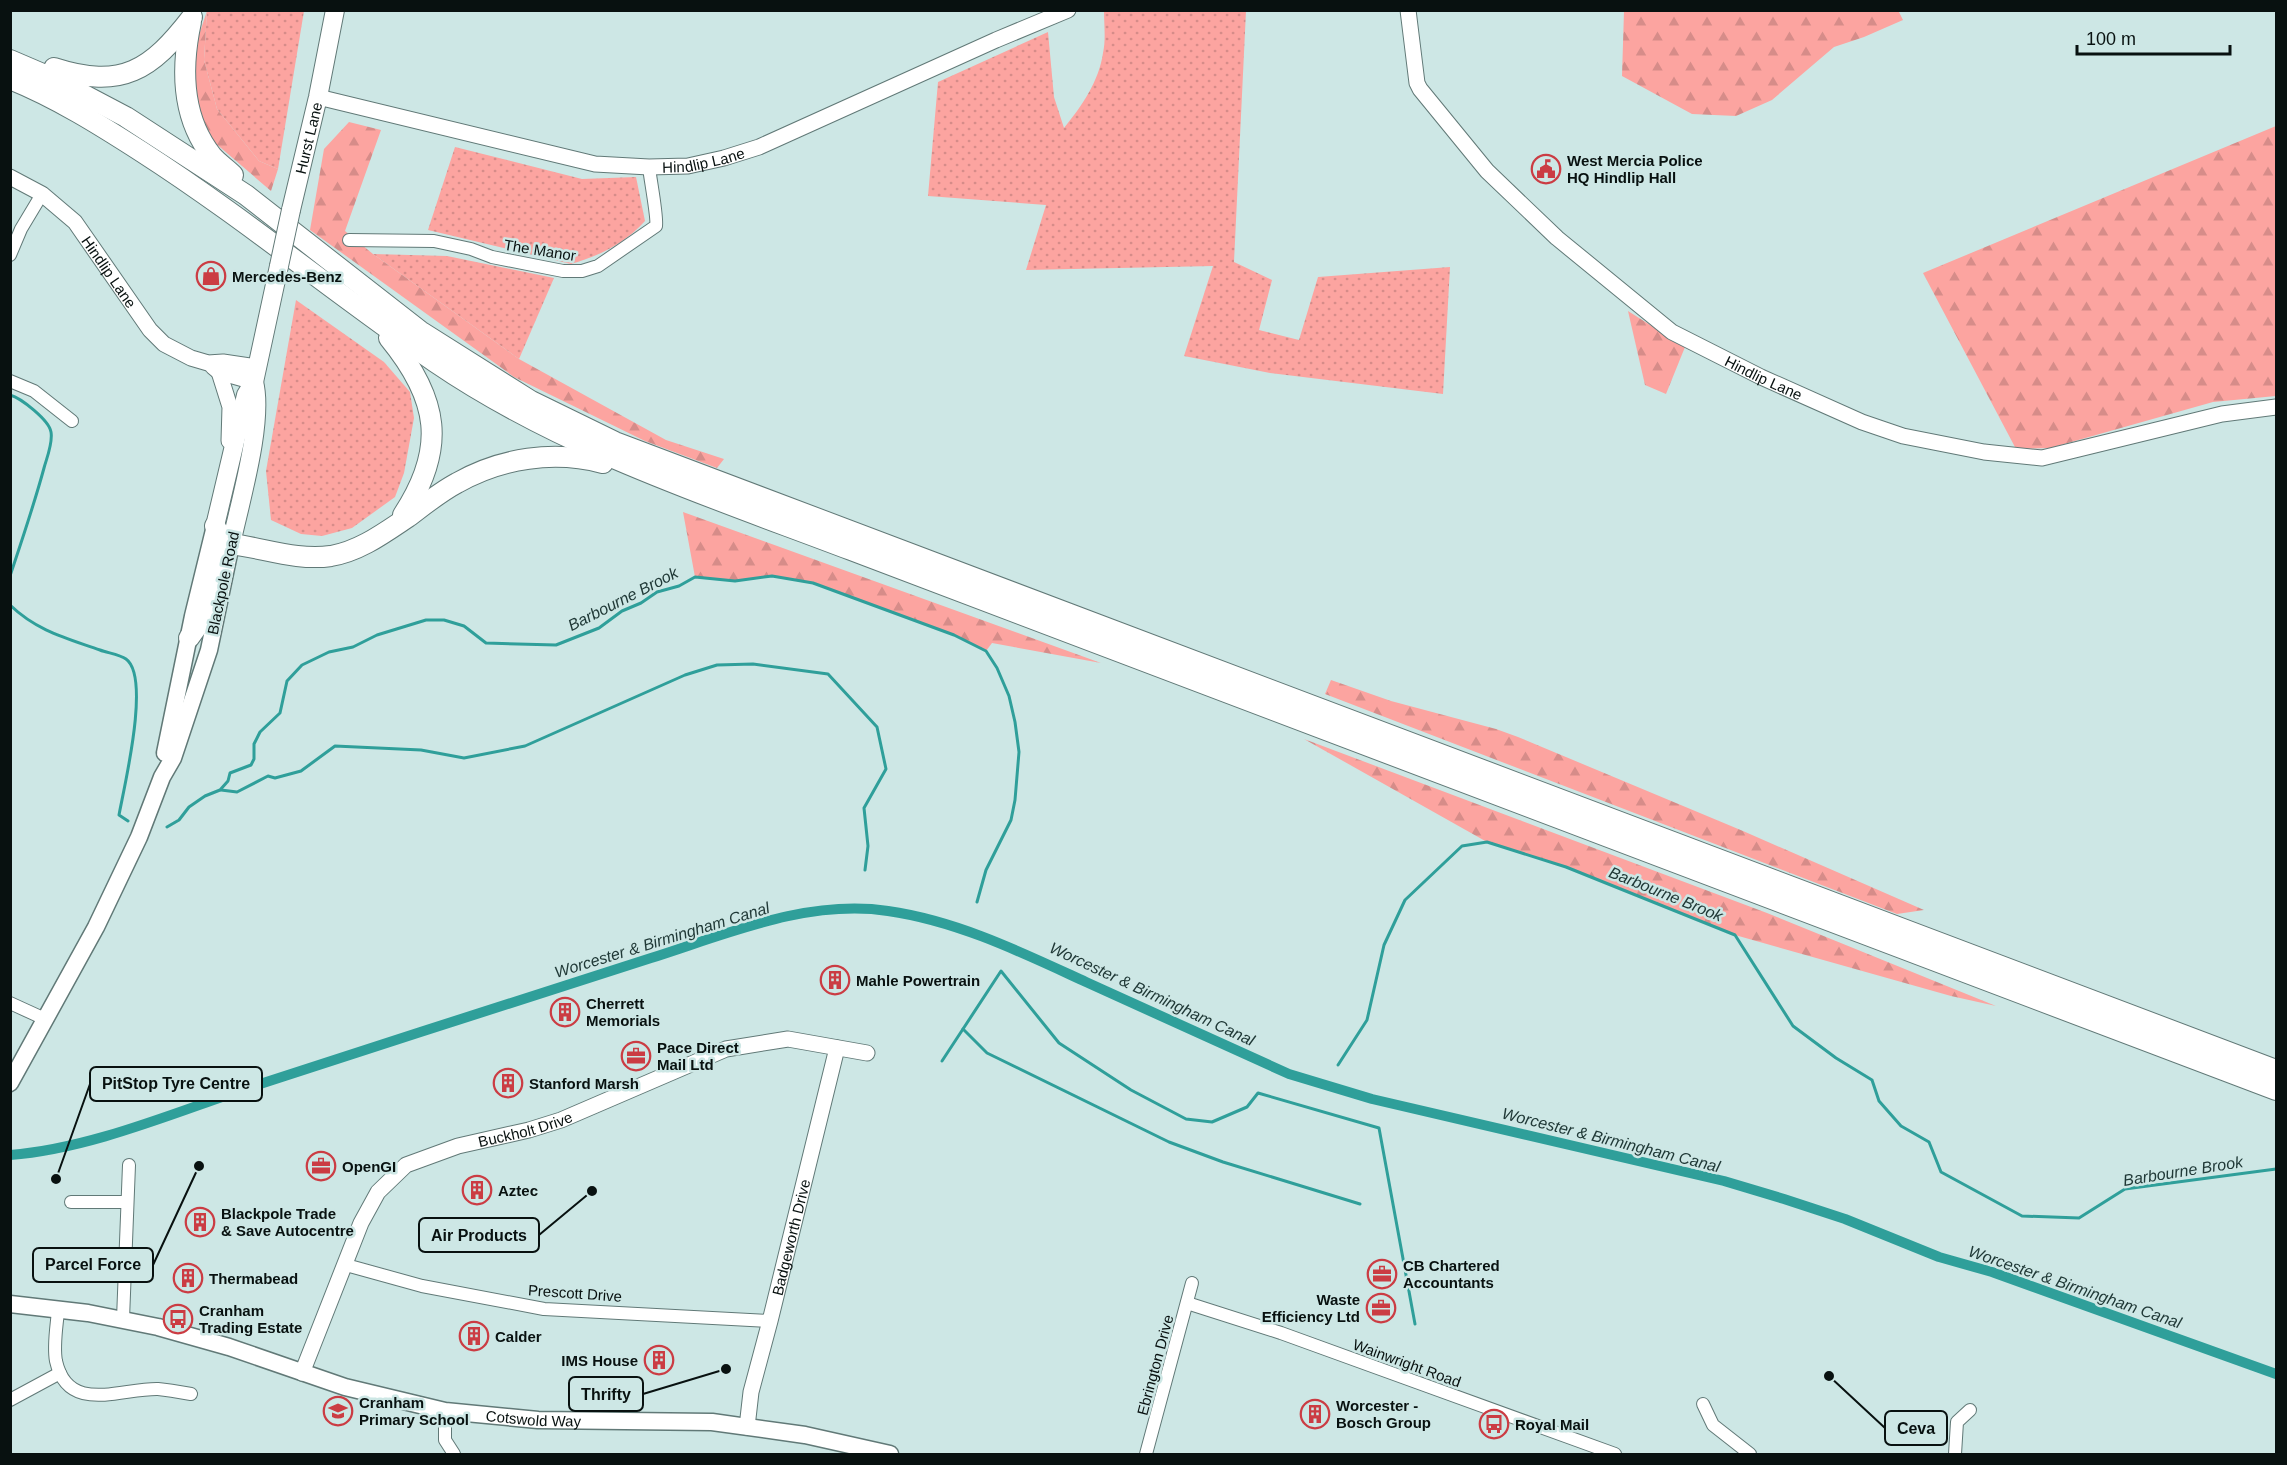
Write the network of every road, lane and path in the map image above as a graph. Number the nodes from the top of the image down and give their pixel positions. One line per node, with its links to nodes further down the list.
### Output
1 (336, 10): 6 (main road, Hurst Lane)
2 (1068, 10): 7 (street, Hindlip Lane)
3 (1408, 10): 18 (street, Hindlip Lane)
4 (193, 14): 5 (highway); 10 (highway)
5 (11, 66): 10 (highway); 14 (highway)
6 (318, 97): 7 (street, Hindlip Lane); 13 (main road, Hurst Lane, bridge)
7 (649, 167): 11 (street, The Manor)
8 (10, 177): 9 (street, Hindlip Lane)
9 (42, 194): 12 (street); 15 (street, Hindlip Lane)
10 (246, 195): 31 (highway)
11 (349, 240)
12 (10, 255)
13 (279, 266): 16 (main road, Blackpole Road)
14 (376, 320): 21 (highway); 22 (highway)
15 (214, 368): 16 (street, Hindlip Lane); 20 (street)
16 (256, 374): 20 (main road, Blackpole Road); 24 (main road, Blackpole Road)
17 (10, 381): 19 (street)
18 (2277, 407)
19 (72, 421)
20 (231, 459): 23 (main road, Blackpole Road)
21 (639, 469): 22 (highway); 33 (highway)
22 (396, 525): 24 (highway)
23 (215, 526): 24 (highway); 25 (main road, Blackpole Road)
24 (231, 544): 25 (highway); 26 (main road, Blackpole Road)
25 (189, 638): 26 (main road, Blackpole Road)
26 (162, 777): 28 (main road, Blackpole Road)
27 (10, 1003): 28 (street)
28 (45, 1019): 32 (main road, Blackpole Road)
29 (837, 1048): 30 (street, Buckholt Drive); 37 (street, Buckholt Drive); 43 (street, Badgeworth Drive)
30 (867, 1053)
31 (2277, 1070)
32 (10, 1083)
33 (2277, 1090)
34 (129, 1165): 36 (street)
35 (71, 1202): 36 (street)
36 (127, 1202): 42 (street)
37 (346, 1264): 43 (street, Prescott Drive); 45 (street, Buckholt Drive)
38 (1192, 1283): 39 (street, Ebrington Drive)
39 (1187, 1303): 54 (street, Ebrington Drive); 55 (street, Wainwright Road)
40 (10, 1304): 41 (main road, Cotswold Way)
41 (58, 1310): 42 (main road, Cotswold Way); 44 (street)
42 (123, 1319): 45 (main road, Cotswold Way)
43 (770, 1322): 51 (street, Badgeworth Drive)
44 (60, 1373): 46 (street); 47 (street)
45 (302, 1373): 50 (main road, Cotswold Way)
46 (191, 1394)
47 (10, 1400)
48 (1703, 1404): 56 (street)
49 (1970, 1410): 57 (street)
50 (445, 1412): 51 (main road, Cotswold Way); 52 (street)
51 (747, 1427): 53 (main road, Cotswold Way)
52 (454, 1455)
53 (890, 1455)
54 (1146, 1455)
55 (1616, 1455)
56 (1750, 1455)
57 (1955, 1455)

